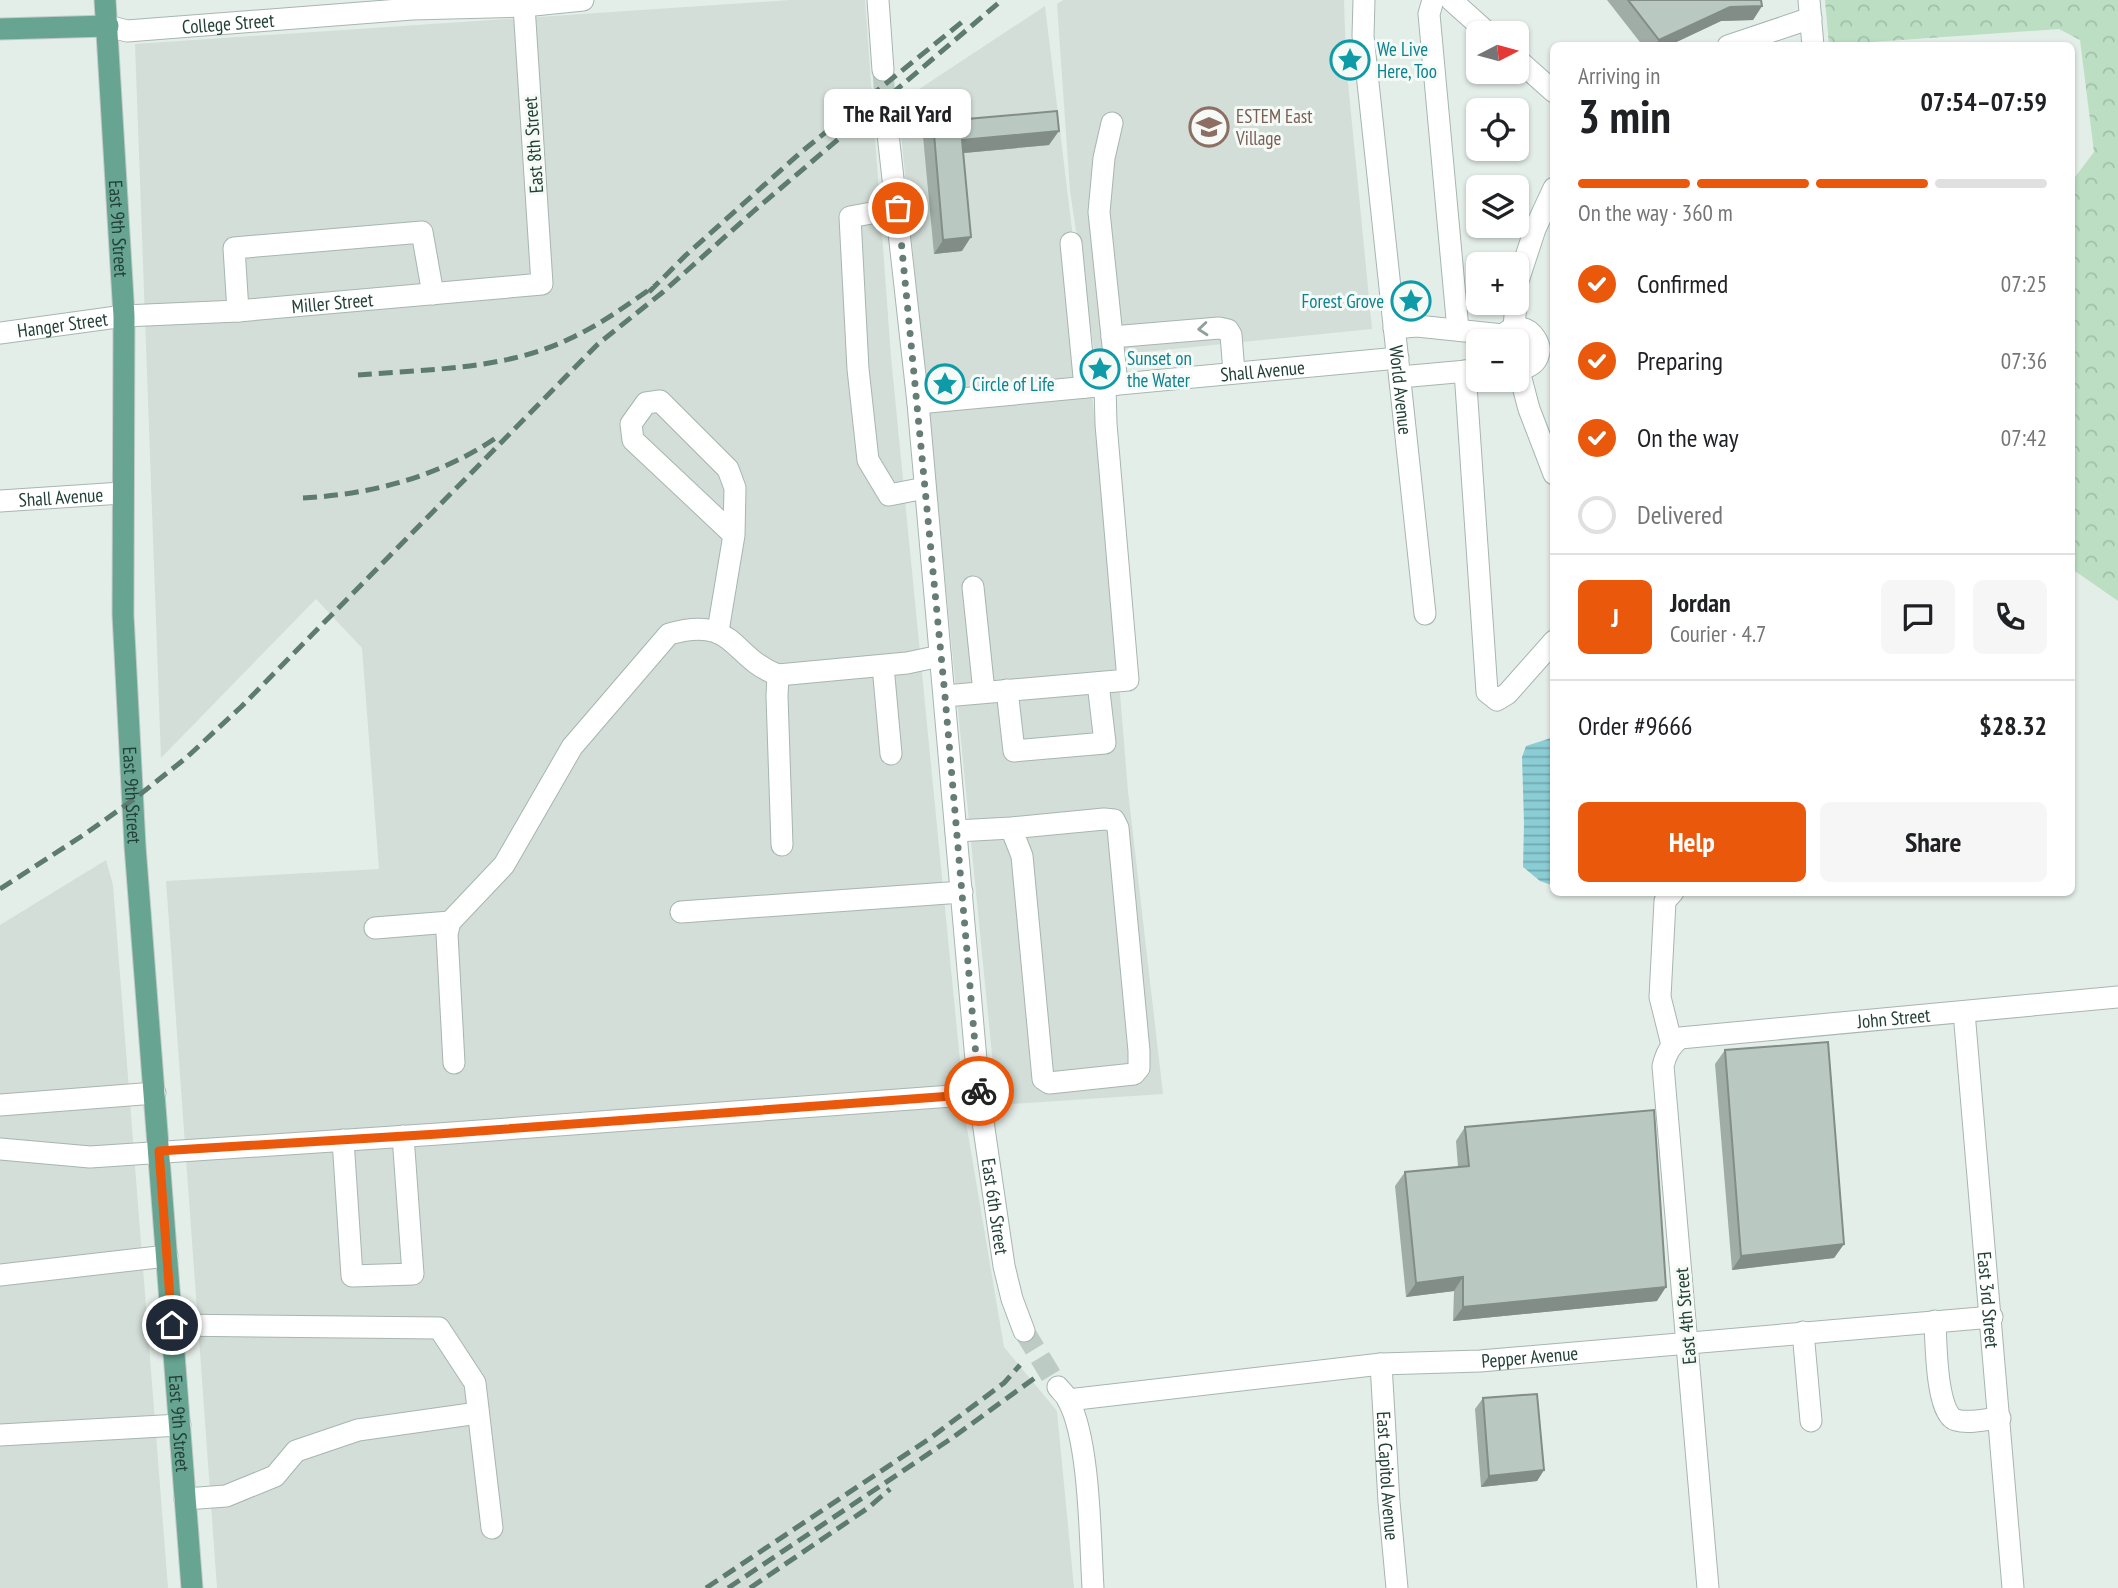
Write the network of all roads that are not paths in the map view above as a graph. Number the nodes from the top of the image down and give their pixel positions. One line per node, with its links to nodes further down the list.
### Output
1 (105, 0): 12 (main road, East 9th Street)
2 (583, 0): 8 (street, College Street)
3 (878, 0): 16 (street)
4 (1364, 0): 29 (street, World Avenue)
5 (1433, 0): 30 (street)
6 (1451, 0): 11 (street)
7 (412, 4): 8 (street, College Street); 10 (street, College Street)
8 (524, 6): 25 (street, East 8th Street)
9 (1810, 9): 14 (street); 15 (street)
10 (262, 10): 12 (street, College Street)
11 (1475, 21)
12 (108, 26): 13 (main road, College Street); 28 (main road, East 9th Street)
13 (0, 29)
14 (1737, 42)
15 (1813, 42)
16 (883, 69)
17 (1530, 71): 18 (street)
18 (1550, 88)
19 (886, 116): 22 (street, East 6th Street)
20 (1112, 123): 34 (street)
21 (1550, 197): 24 (street)
22 (898, 208): 42 (street, East 6th Street); 44 (street)
23 (1071, 243): 39 (street)
24 (1527, 252)
25 (542, 284): 26 (street, Miller Street)
26 (433, 294): 27 (street, Miller Street); 27 (street)
27 (238, 311): 28 (street, Miller Street)
28 (124, 316): 33 (street, Hanger Street); 45 (main road, East 9th Street)
29 (1394, 328): 30 (street); 35 (street, World Avenue)
30 (1458, 330): 31 (street)
31 (1466, 331)
32 (1529, 332): 36 (street)
33 (0, 333)
34 (1112, 337): 38 (street, one-way to 34); 39 (street)
35 (1399, 368): 37 (street, Shall Avenue); 38 (street, Shall Avenue); 49 (street, World Avenue)
36 (1529, 368)
37 (1466, 370)
38 (1234, 372): 39 (street, Shall Avenue)
39 (1102, 385): 42 (street, Shall Avenue); 55 (street)
40 (1473, 392): 51 (street)
41 (1524, 392): 43 (street)
42 (918, 402): 44 (street, East 6th Street)
43 (1550, 464)
44 (925, 488): 52 (street, East 6th Street)
45 (122, 493): 46 (street, Shall Avenue); 72 (main road, East 9th Street)
46 (0, 501)
47 (734, 535): 47 (street); 50 (street)
48 (973, 587): 57 (street)
49 (1425, 614)
50 (718, 631): 54 (street); 66 (street)
51 (1550, 646)
52 (940, 656): 53 (street); 58 (street, East 6th Street)
53 (883, 666): 54 (street); 59 (street)
54 (778, 675): 62 (street)
55 (1098, 682): 56 (street); 56 (street)
56 (1007, 690): 57 (street)
57 (985, 692): 58 (street)
58 (945, 696): 61 (street, East 6th Street)
59 (891, 754)
60 (1012, 828): 60 (street); 61 (street)
61 (956, 831): 63 (street, East 6th Street)
62 (782, 845)
63 (962, 892): 65 (street); 73 (street, East 6th Street)
64 (1669, 896): 70 (street)
65 (681, 912)
66 (450, 922): 67 (street); 71 (street)
67 (375, 928)
68 (2118, 996): 69 (street, John Street)
69 (1964, 1012): 70 (street, John Street); 81 (street, East 3rd Street)
70 (1672, 1045): 86 (street, East 4th Street)
71 (454, 1063)
72 (155, 1093): 74 (street); 78 (main road, East 9th Street)
73 (979, 1094): 75 (street); 84 (street, East 6th Street)
74 (0, 1105)
75 (403, 1136): 76 (street); 76 (street)
76 (342, 1140): 78 (street)
77 (0, 1150): 78 (street)
78 (159, 1151): 79 (main road, East 9th Street)
79 (167, 1256): 80 (street); 83 (main road, East 9th Street)
80 (0, 1275)
81 (1992, 1317): 82 (street, Pepper Avenue); 89 (street, East 3rd Street)
82 (1935, 1321): 85 (street, Pepper Avenue); 89 (street)
83 (172, 1325): 88 (street); 91 (main road, East 9th Street)
84 (1024, 1331)
85 (1802, 1332): 86 (street, Pepper Avenue); 90 (street)
86 (1687, 1342): 87 (street, Pepper Avenue); 98 (street, East 4th Street)
87 (1381, 1364): 96 (street, Pepper Avenue); 97 (street, East Capitol Avenue)
88 (478, 1413): 93 (street); 94 (street)
89 (2000, 1418): 99 (street, East 3rd Street)
90 (1811, 1421)
91 (180, 1425): 92 (street); 93 (main road, East 9th Street)
92 (0, 1435)
93 (186, 1499): 95 (main road, East 9th Street)
94 (492, 1528)
95 (192, 1588)
96 (1093, 1588)
97 (1396, 1588)
98 (1707, 1588)
99 (2013, 1588)

